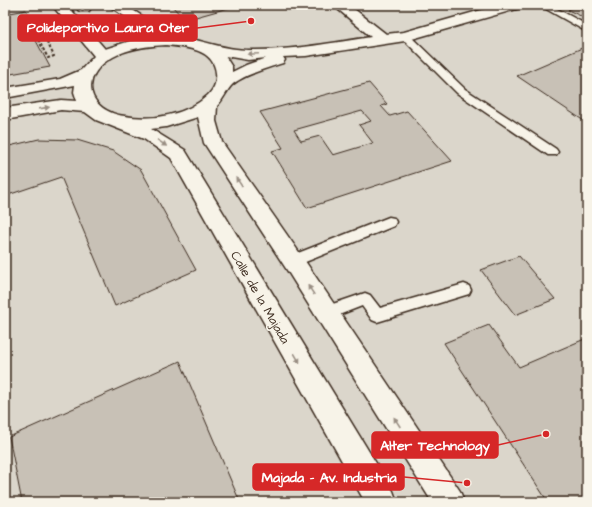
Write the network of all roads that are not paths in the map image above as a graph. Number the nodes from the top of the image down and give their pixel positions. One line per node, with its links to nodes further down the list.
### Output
1 (59, 5): 12 (street)
2 (115, 5): 9 (street)
3 (340, 5): 8 (street)
4 (515, 5): 7 (street)
5 (543, 5): 6 (lane)
6 (587, 29)
7 (405, 36): 8 (street); 20 (lane)
8 (384, 40): 11 (street)
9 (187, 42): 10 (street); 12 (street)
10 (205, 48): 11 (street, one-way to 10); 14 (street)
11 (306, 51): 14 (street)
12 (103, 57): 13 (street)
13 (86, 74): 15 (street); 17 (street)
14 (225, 83): 16 (street)
15 (5, 93)
16 (208, 105): 19 (street); 22 (street, one-way to 16)
17 (90, 107): 18 (street, one-way to 17); 19 (street)
18 (5, 114)
19 (114, 120): 25 (street, Calle de la Majada, one-way to 25)
20 (552, 152)
21 (388, 222): 22 (lane)
22 (293, 261): 24 (street, one-way to 22)
23 (464, 290): 24 (lane)
24 (326, 313): 26 (street, one-way to 24)
25 (382, 502)
26 (449, 502)

